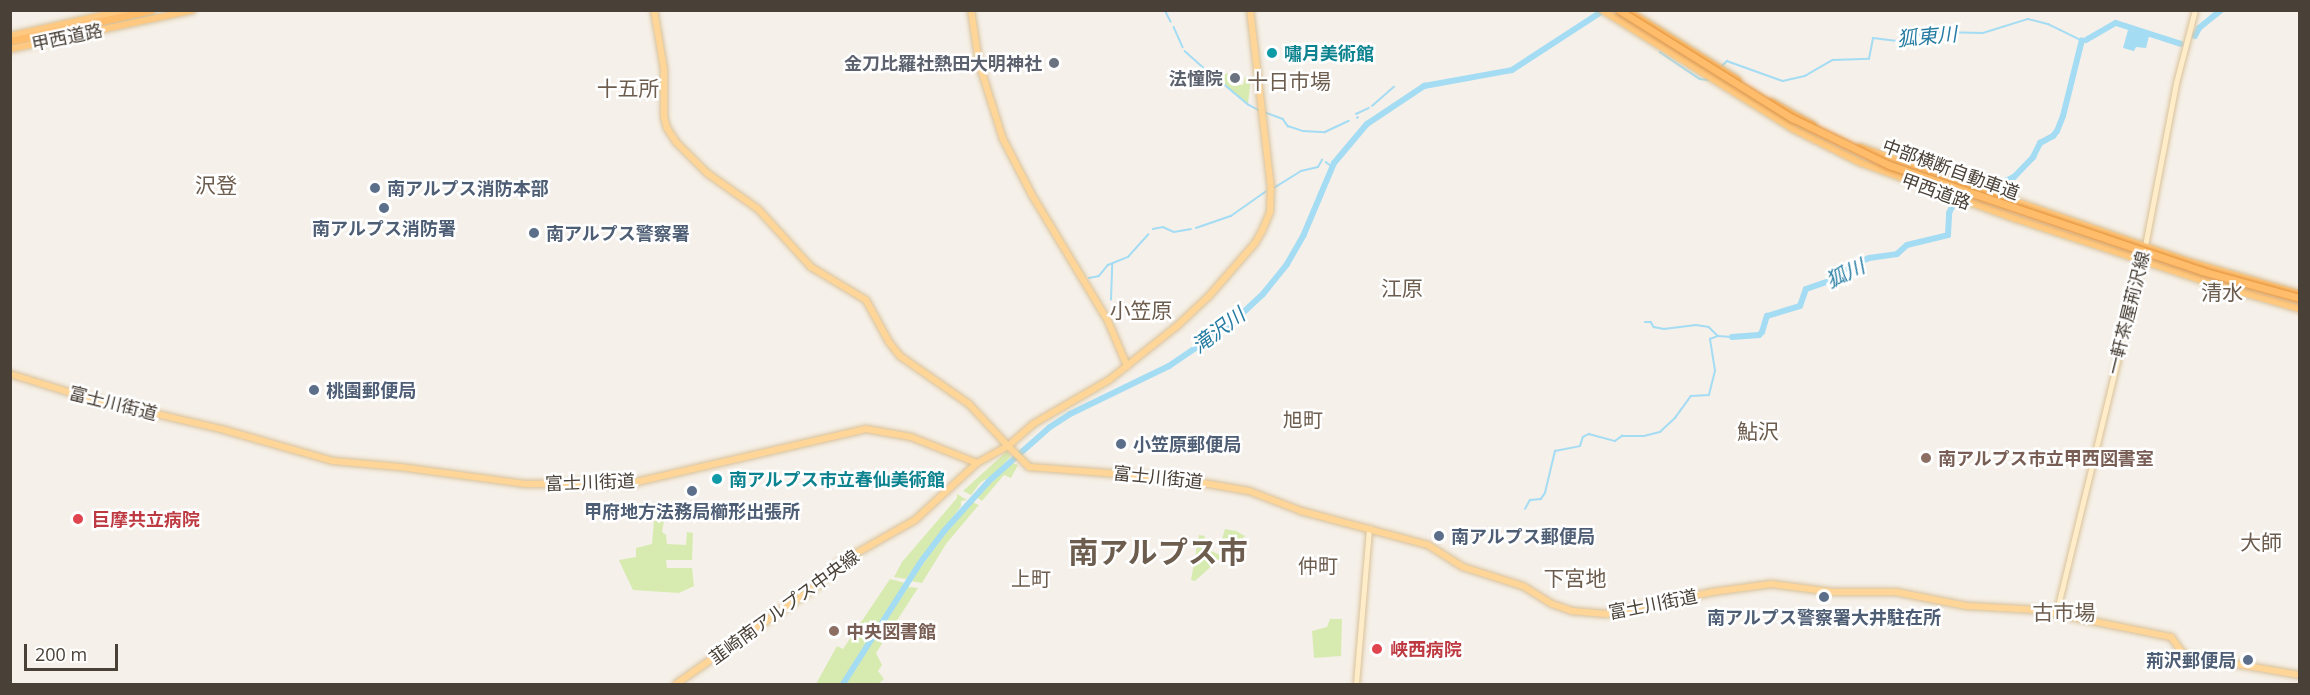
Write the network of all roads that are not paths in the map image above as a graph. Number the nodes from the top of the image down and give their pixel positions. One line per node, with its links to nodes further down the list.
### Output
1 (125, 10): 12 (highway, 甲西道路)
2 (140, 10): 12 (highway)
3 (152, 10): 12 (highway)
4 (193, 10): 13 (highway, 甲西道路)
5 (654, 10): 23 (main road, 富士川街道)
6 (971, 10): 21 (main road)
7 (1250, 10): 21 (main road)
8 (1602, 10): 15 (highway, 甲西道路)
9 (1619, 10): 19 (highway, 中部横断自動車道, bridge)
10 (1627, 10): 14 (highway, 甲西道路)
11 (2195, 10): 16 (main road, 一軒茶屋荊沢線)
12 (10, 39)
13 (10, 50)
14 (2020, 205): 15 (highway); 16 (highway, 甲西道路)
15 (2052, 231): 17 (highway, 甲西道路)
16 (2145, 246): 17 (main road, 一軒茶屋荊沢線); 18 (highway, 甲西道路)
17 (2141, 261): 20 (highway, 甲西道路); 26 (main road, 一軒茶屋荊沢線)
18 (2300, 294)
19 (2300, 298)
20 (2300, 309)
21 (1127, 366): 23 (main road)
22 (10, 374): 24 (main road, 富士川街道)
23 (1009, 447): 24 (main road); 25 (main road, 富士川街道)
24 (977, 463): 28 (main road, 韮崎南アルプス中央線)
25 (1369, 528): 26 (main road, 富士川街道); 29 (main road)
26 (2056, 614): 27 (main road, 富士川街道)
27 (2300, 675)
28 (676, 684)
29 (1356, 684)

